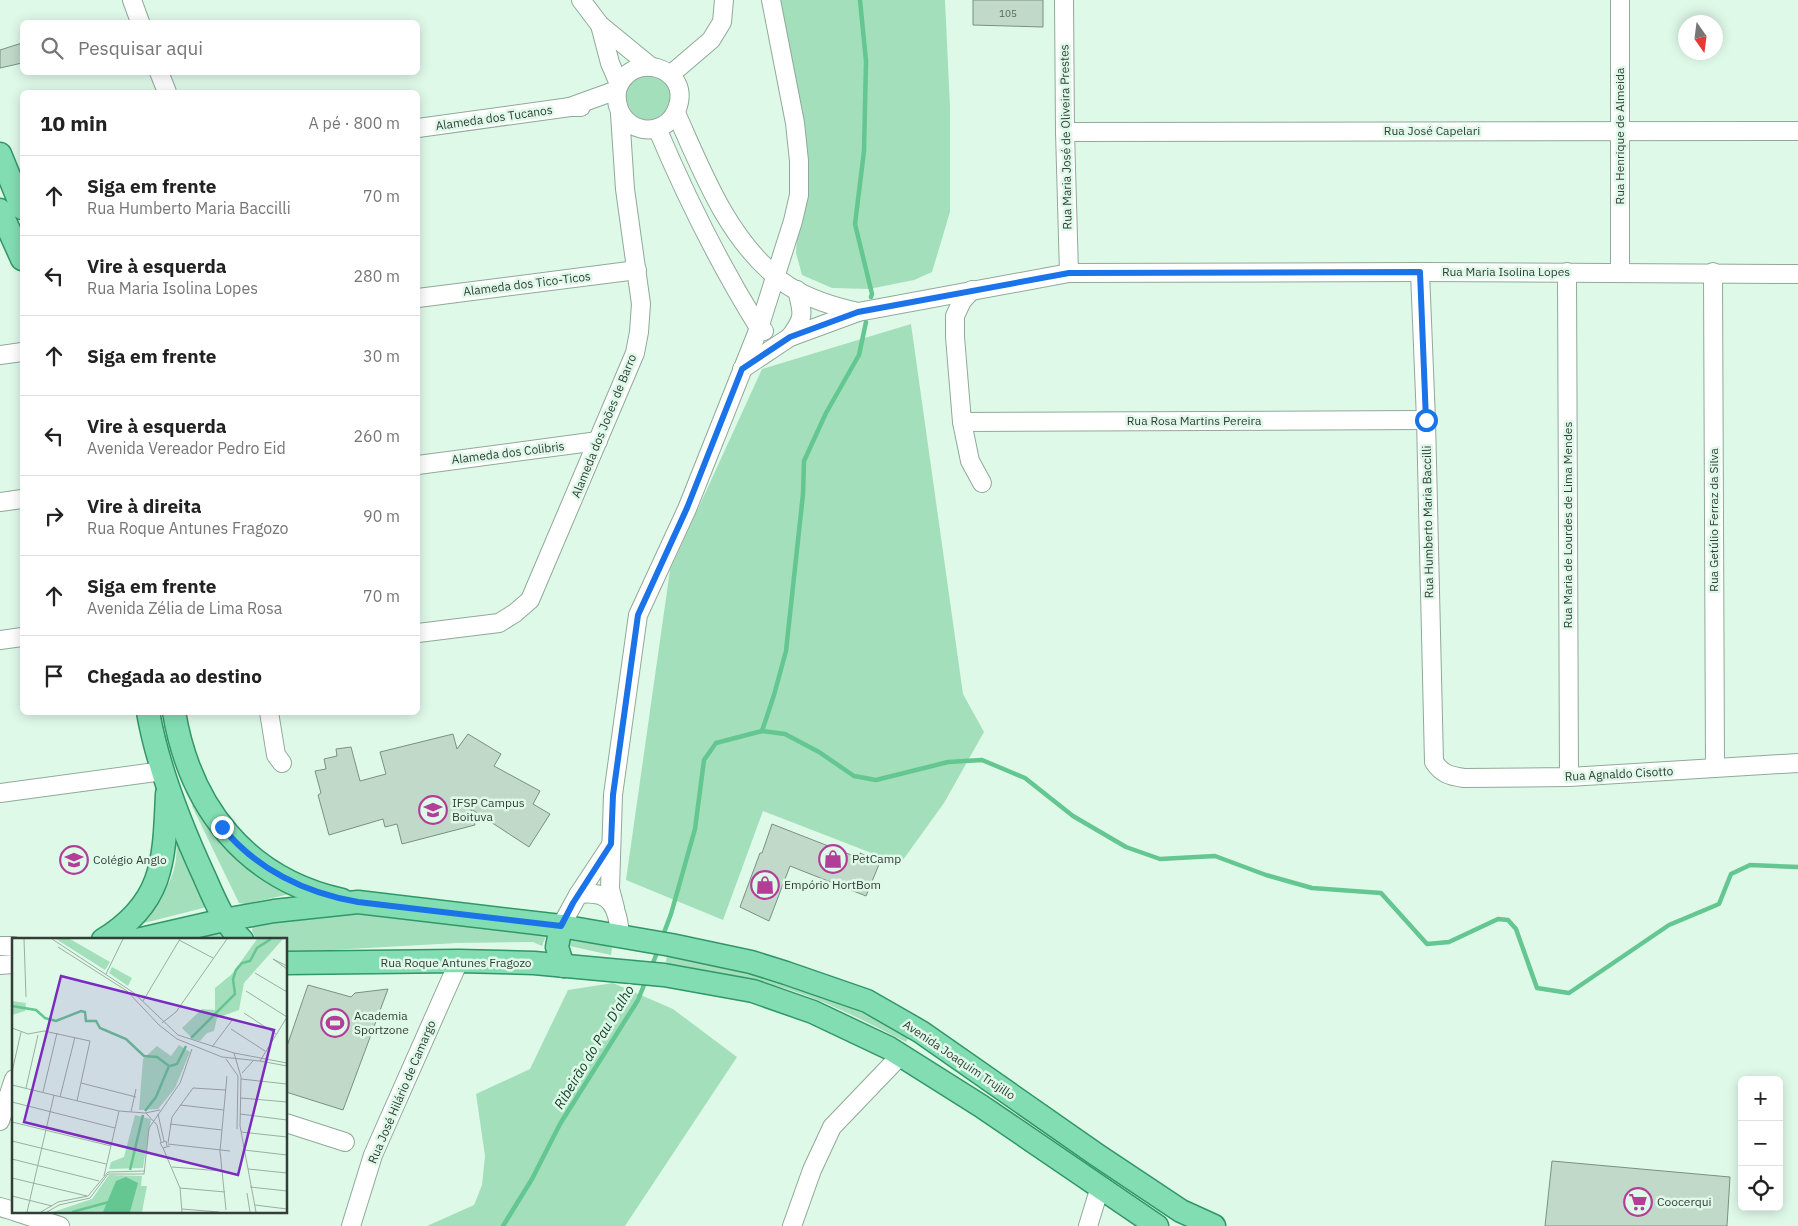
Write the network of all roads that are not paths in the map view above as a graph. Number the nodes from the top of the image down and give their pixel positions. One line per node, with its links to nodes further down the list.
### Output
1 (135, 0): 7 (street)
2 (581, 0): 8 (street)
3 (724, 0): 11 (street)
4 (771, 0): 37 (street)
5 (1064, 0): 22 (street, Rua Maria José de Oliveira Prestes)
6 (1620, 0): 20 (street, Rua Henrique de Almeida)
7 (140, 20)
8 (600, 25): 9 (street); 12 (street)
9 (650, 66): 11 (street); 12 (street)
10 (161, 75): 13 (street)
11 (670, 75): 16 (street)
12 (618, 87): 14 (street); 15 (street)
13 (166, 90)
14 (570, 107): 15 (street); 17 (street, Alameda dos Tucanos)
15 (619, 111): 18 (street); 24 (street, Alameda dos Joões de Barro)
16 (676, 113): 19 (street); 25 (street, Rua Maria Isolina Lopes)
17 (420, 128)
18 (640, 128): 19 (street); 24 (street)
19 (657, 128): 28 (street)
20 (1620, 131): 21 (street, Rua José Capelari); 22 (street, Rua José Capelari); 35 (street, Rua Henrique de Almeida)
21 (1798, 131)
22 (1065, 132): 34 (street, Rua Maria José de Oliveira Prestes)
23 (0, 154): 26 (main road)
24 (623, 164): 30 (street, Alameda dos Joões de Barro)
25 (717, 201): 28 (street); 37 (street, Rua Maria Isolina Lopes)
26 (20, 203)
27 (0, 210): 29 (main road)
28 (697, 212): 42 (street)
29 (20, 255)
30 (637, 270): 40 (street, Alameda dos Tico-Ticos); 49 (street, Alameda dos Joões de Barro)
31 (1420, 272): 32 (street, Rua Maria Isolina Lopes); 34 (street, Rua Maria Isolina Lopes); 47 (street, Rua Humberto Maria Baccilli)
32 (1566, 272): 35 (street, Rua Maria Isolina Lopes); 64 (street, Rua Maria de Lourdes de Lima Mendes)
33 (1713, 272): 35 (street, Rua Maria Isolina Lopes); 36 (street, Rua Maria Isolina Lopes); 62 (street, Rua Getúlio Ferraz da Silva)
34 (1069, 273): 39 (street, Rua Maria Isolina Lopes)
35 (1620, 273)
36 (1798, 274)
37 (776, 276): 38 (street, Rua Maria Isolina Lopes); 42 (street)
38 (797, 290): 41 (street, Rua Maria Isolina Lopes); 43 (street)
39 (972, 290): 41 (street, Rua Maria Isolina Lopes); 48 (street)
40 (420, 298)
41 (858, 312): 43 (street, Rua Maria Isolina Lopes)
42 (758, 328): 43 (street); 46 (street)
43 (790, 337): 46 (street)
44 (20, 352): 45 (street)
45 (0, 355)
46 (742, 369): 67 (street)
47 (1426, 420): 48 (street, Rua Rosa Martins Pereira); 63 (street, Rua Humberto Maria Baccilli)
48 (962, 422): 51 (street)
49 (598, 441): 50 (street, Alameda dos Colibris); 54 (street, Alameda dos Joões de Barro)
50 (420, 465)
51 (982, 483)
52 (20, 499): 53 (street)
53 (0, 502)
54 (420, 634)
55 (20, 637): 56 (street)
56 (0, 640)
57 (149, 715): 65 (main road)
58 (175, 715): 69 (main road)
59 (269, 715): 60 (street)
60 (282, 763)
61 (1798, 763): 62 (street, Rua Agnaldo Cisotto)
62 (1715, 768): 64 (street, Rua Agnaldo Cisotto)
63 (1440, 771): 64 (street, Rua Agnaldo Cisotto)
64 (1569, 777)
65 (165, 778): 66 (street); 71 (main road); 73 (main road)
66 (0, 793)
67 (611, 844): 68 (street); 70 (street)
68 (578, 896): 70 (street); 72 (street)
69 (358, 902): 71 (main road); 72 (main road)
70 (615, 908): 76 (street)
71 (224, 920): 74 (main road); 75 (main road)
72 (561, 926): 76 (main road, Avenida Joaquim Trujillo); 79 (main road)
73 (106, 938)
74 (146, 938)
75 (240, 938)
76 (627, 938): 80 (main road); 95 (main road, Avenida Joaquim Trujillo)
77 (458, 961): 78 (main road, Rua Roque Antunes Fragozo); 79 (main road, Rua Roque Antunes Fragozo); 91 (street, Rua José Hilário de Camargo)
78 (288, 963)
79 (563, 966): 80 (main road, Rua Roque Antunes Fragozo)
80 (618, 970): 81 (main road, Avenida Joaquim Trujillo)
81 (900, 1055): 86 (main road, Avenida Joaquim Trujillo); 92 (street)
82 (12, 1085): 83 (street)
83 (0, 1121)
84 (288, 1124): 85 (street)
85 (345, 1142)
86 (1100, 1187): 93 (street); 94 (main road, Avenida Joaquim Trujillo)
87 (0, 1207): 88 (street)
88 (12, 1211)
89 (21, 1214): 90 (street)
90 (60, 1226)
91 (352, 1226)
92 (792, 1226)
93 (1088, 1226)
94 (1157, 1226)
95 (1214, 1226)

